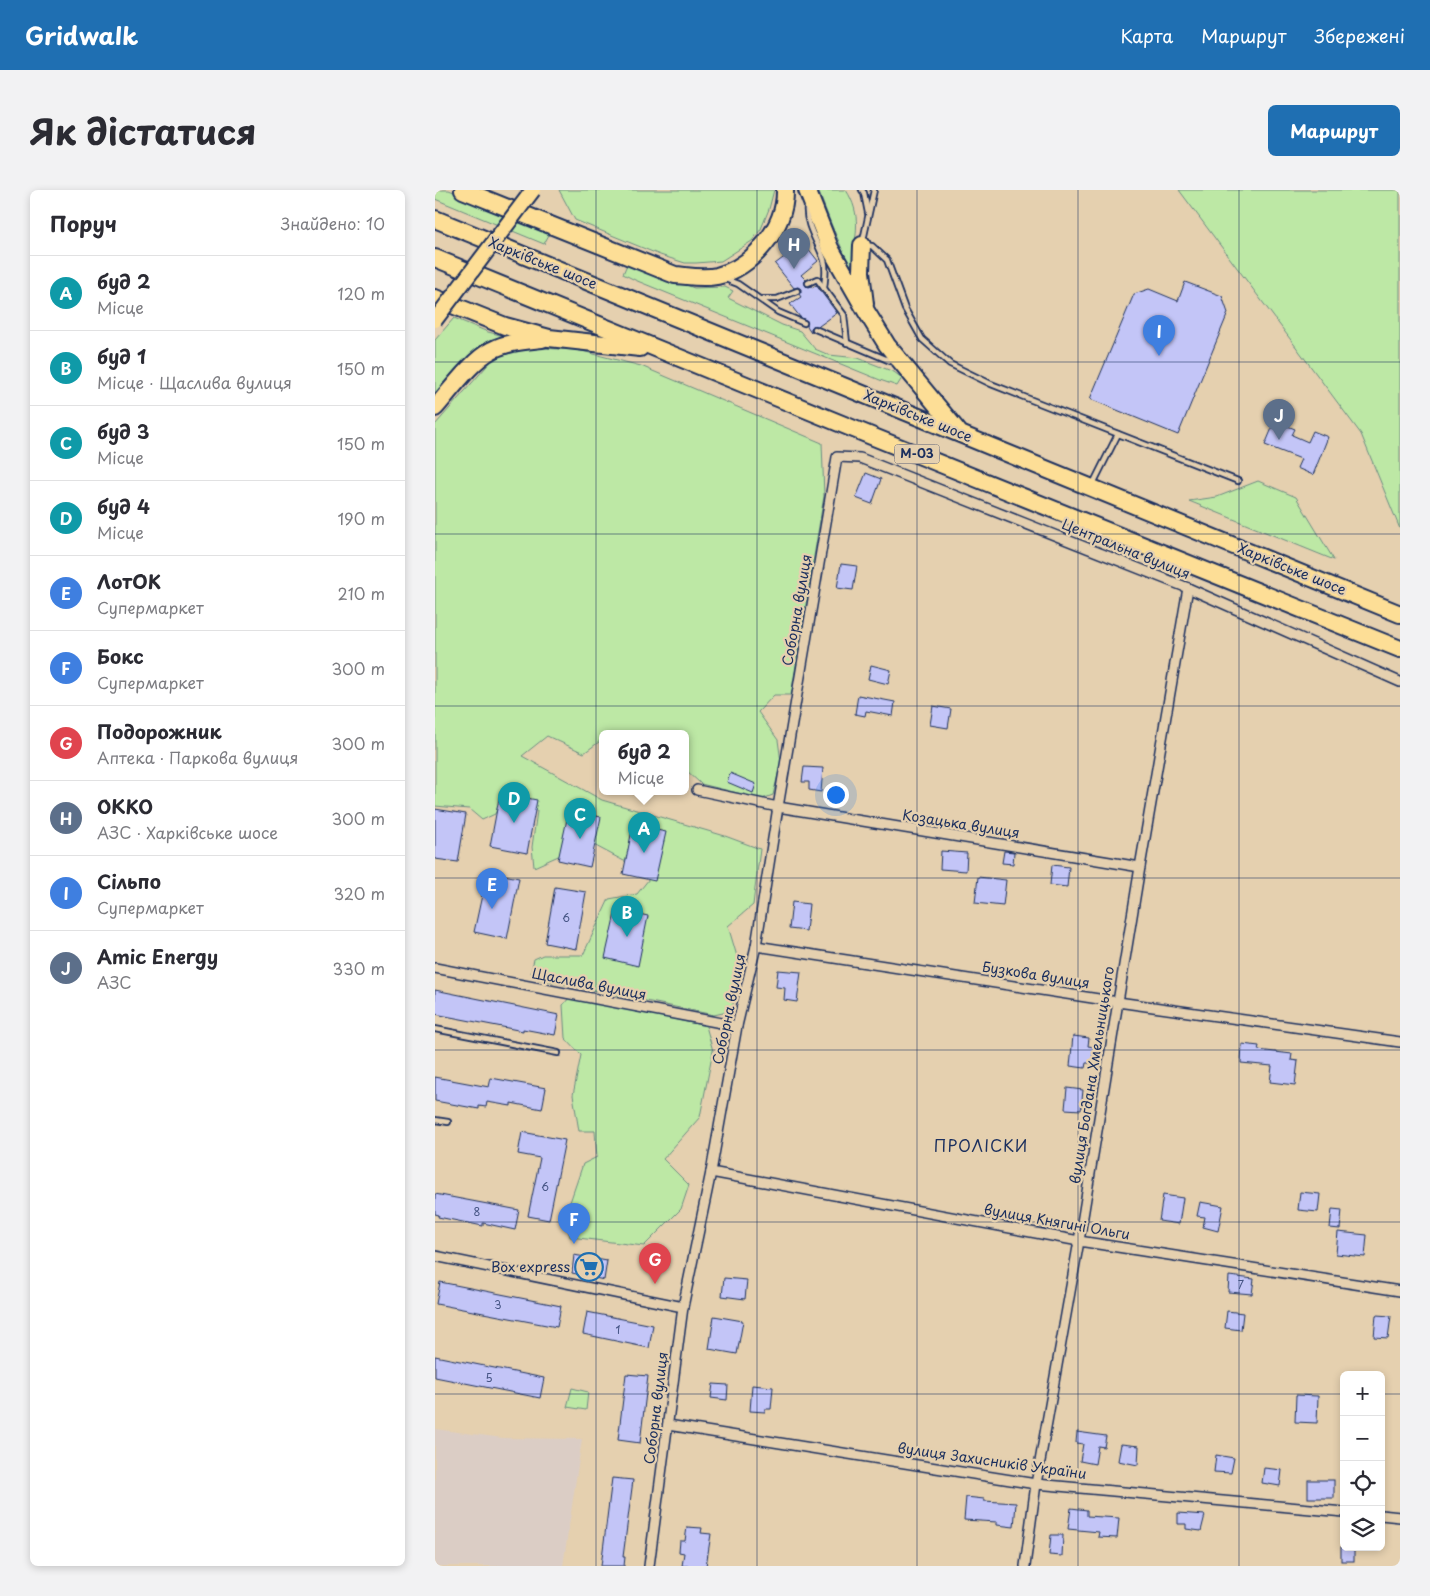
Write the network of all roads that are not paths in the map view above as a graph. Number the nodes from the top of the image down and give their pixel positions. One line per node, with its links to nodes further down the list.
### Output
1 (463, 190): 11 (highway)
2 (533, 190): 18 (main road, bridge)
3 (785, 190): 11 (highway)
4 (861, 190): 7 (lane)
5 (874, 190): 7 (lane)
6 (808, 194): 13 (lane); 17 (highway)
7 (868, 215): 9 (lane)
8 (435, 219): 26 (highway, Харківське шосе / М-03)
9 (862, 246): 17 (highway); 27 (lane)
10 (435, 258): 23 (highway, М-03)
11 (705, 277): 16 (lane)
12 (808, 283): 13 (lane)
13 (824, 288): 22 (lane)
14 (797, 292): 16 (lane)
15 (435, 298): 21 (highway)
16 (761, 299): 19 (lane)
17 (866, 311): 24 (highway)
18 (435, 320)
19 (804, 323)
20 (815, 329): 22 (lane)
21 (549, 338): 23 (highway); 25 (highway)
22 (847, 342): 24 (lane)
23 (660, 350): 33 (highway, М-03)
24 (906, 367): 26 (highway)
25 (435, 408)
26 (959, 433): 30 (highway, Харківське шосе / М-03)
27 (1118, 434): 29 (lane); 30 (lane)
28 (837, 457): 31 (street, Центральна вулиця); 36 (street, Соборна вулиця)
29 (1238, 481)
30 (1091, 488): 32 (highway, Харківське шосе / М-03)
31 (1188, 588): 34 (street, Центральна вулиця); 37 (street, вулиця Богдана Хмельницького)
32 (1400, 614)
33 (1400, 649)
34 (1400, 682)
35 (697, 790): 36 (street, Козацька вулиця)
36 (778, 807): 37 (street, Козацька вулиця); 38 (street, Соборна вулиця)
37 (1140, 867): 40 (street, вулиця Богдана Хмельницького)
38 (756, 946): 40 (street, Бузкова вулиця); 41 (street, Соборна вулиця)
39 (435, 968): 41 (street, Щаслива вулиця)
40 (1118, 1002): 43 (street, Бузкова вулиця); 48 (street, вулиця Богдана Хмельницького)
41 (737, 1026): 47 (street, Соборна вулиця)
42 (435, 1029): 44 (lane)
43 (1400, 1042)
44 (558, 1053)
45 (435, 1120): 46 (lane)
46 (449, 1122)
47 (711, 1172): 48 (street, вулиця Княгині Ольги); 51 (street, Соборна вулиця)
48 (1079, 1241): 50 (street, вулиця Княгині Ольги); 53 (street, вулиця Богдана Хмельницького)
49 (435, 1256): 51 (street)
50 (1400, 1291)
51 (683, 1307): 52 (street, Соборна вулиця)
52 (668, 1425): 53 (street, вулиця Захисників України); 57 (street, Соборна вулиця)
53 (1036, 1484): 54 (street, вулиця Захисників України); 58 (street, вулиця Богдана Хмельницького)
54 (1340, 1512)
55 (1385, 1516): 56 (street)
56 (1400, 1517)
57 (649, 1566)
58 (1025, 1566)

